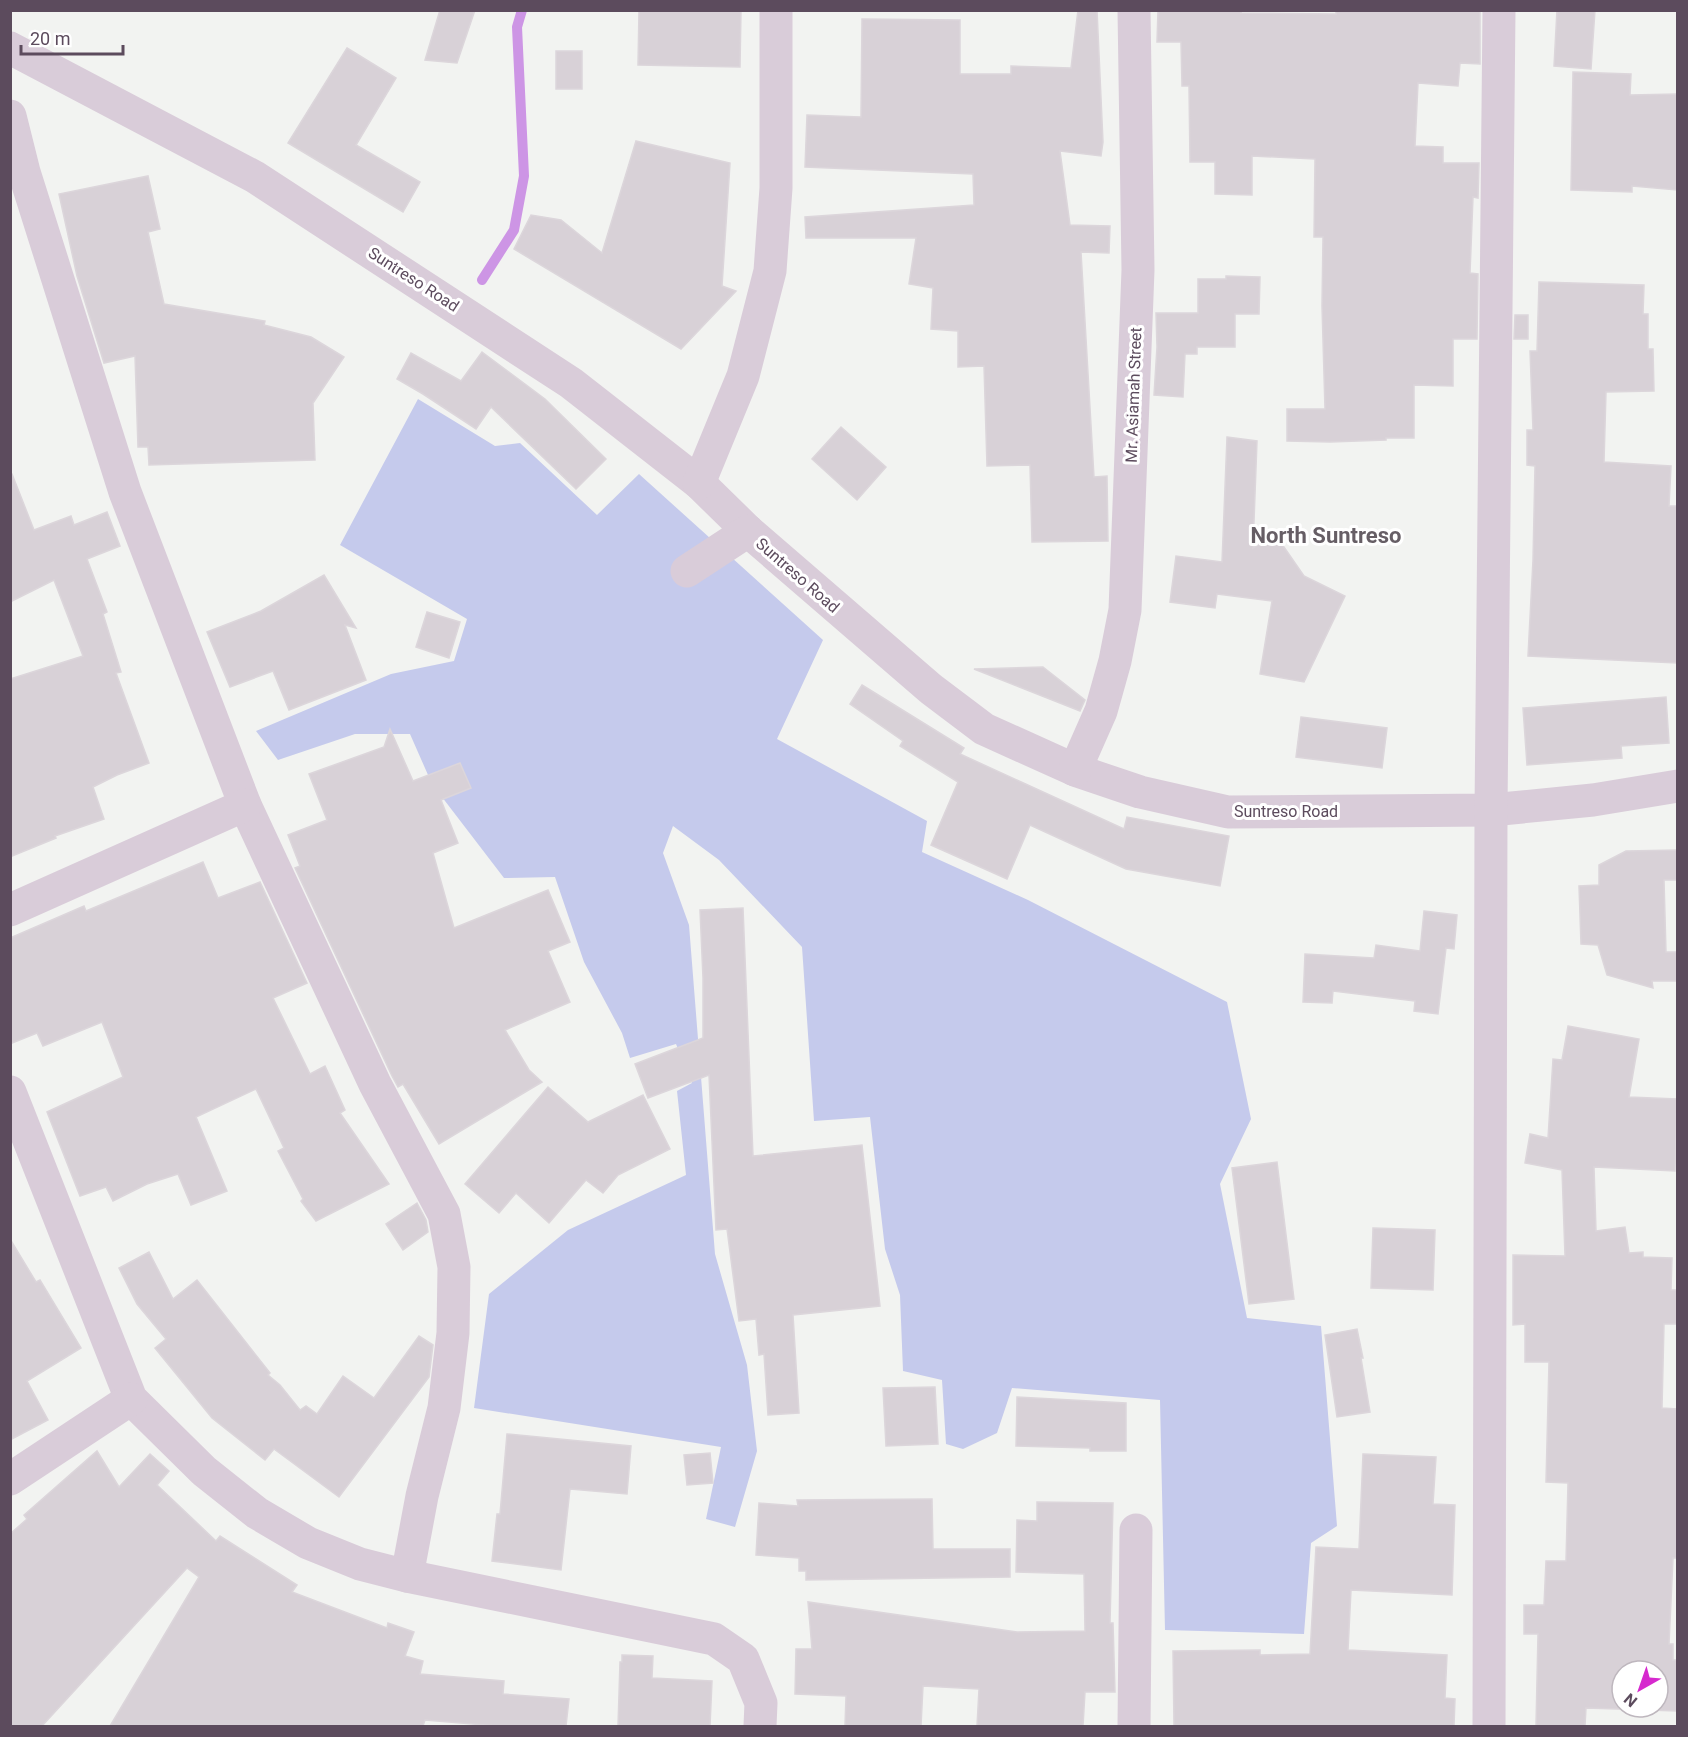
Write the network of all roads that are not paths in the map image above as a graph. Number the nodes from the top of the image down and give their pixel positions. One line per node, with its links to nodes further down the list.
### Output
1 (776, 10): 6 (street)
2 (1134, 10): 9 (street, Mr. Asiamah Street)
3 (1499, 10): 12 (street)
4 (10, 48): 6 (street, Suntreso Road)
5 (10, 116): 11 (street)
6 (699, 483): 7 (street, Suntreso Road)
7 (748, 531): 8 (street); 9 (street, Suntreso Road)
8 (687, 572)
9 (1075, 770): 12 (street, Suntreso Road)
10 (1677, 786): 12 (street, Suntreso Road)
11 (245, 805): 13 (street); 18 (street)
12 (1491, 810): 21 (street)
13 (10, 910)
14 (10, 1092): 15 (street)
15 (132, 1399): 16 (street); 18 (street)
16 (10, 1479)
17 (1136, 1530): 20 (street)
18 (407, 1576): 19 (street)
19 (760, 1726)
20 (1134, 1726)
21 (1489, 1726)

